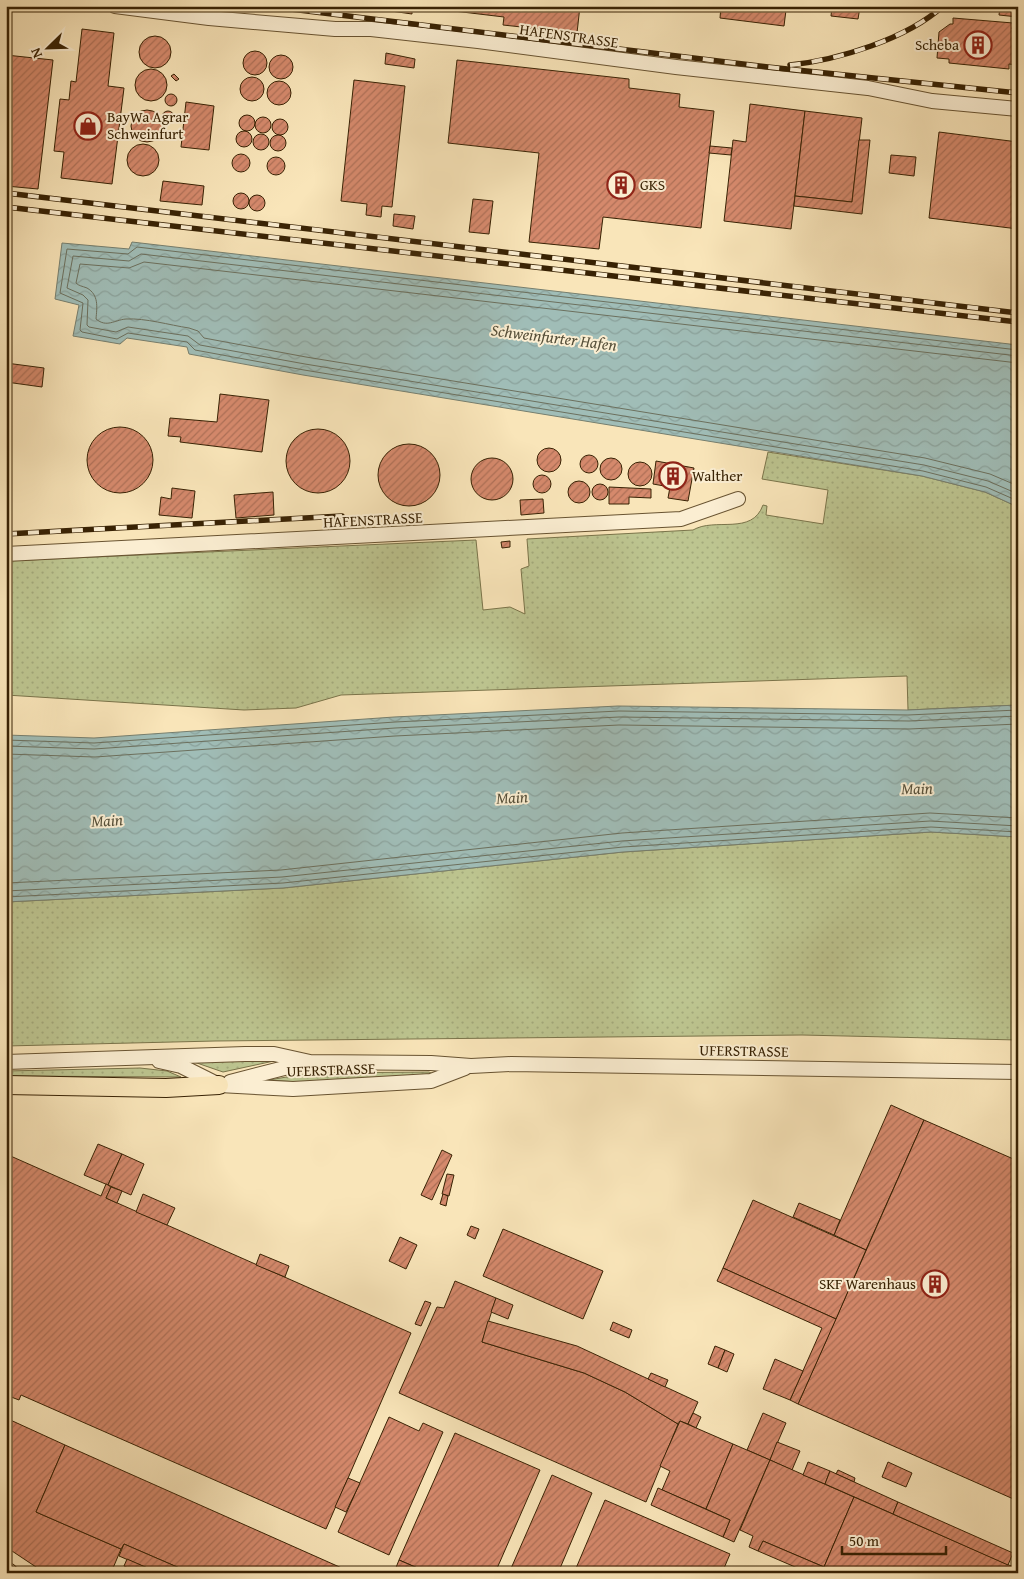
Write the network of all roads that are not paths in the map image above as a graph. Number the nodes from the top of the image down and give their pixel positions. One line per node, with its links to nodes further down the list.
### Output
1 (115, 6): 2 (street, HAFENSTRASSE)
2 (1018, 109)
3 (738, 500): 4 (street, HAFENSTRASSE)
4 (6, 554)
5 (147, 1058): 6 (street, UFERSTRASSE); 7 (street, UFERSTRASSE); 11 (street, UFERSTRASSE)
6 (6, 1062)
7 (310, 1062): 8 (street, UFERSTRASSE); 11 (street, UFERSTRASSE)
8 (471, 1066): 9 (street, UFERSTRASSE); 11 (street, UFERSTRASSE)
9 (1018, 1072)
10 (6, 1085): 11 (main road)
11 (219, 1085)

